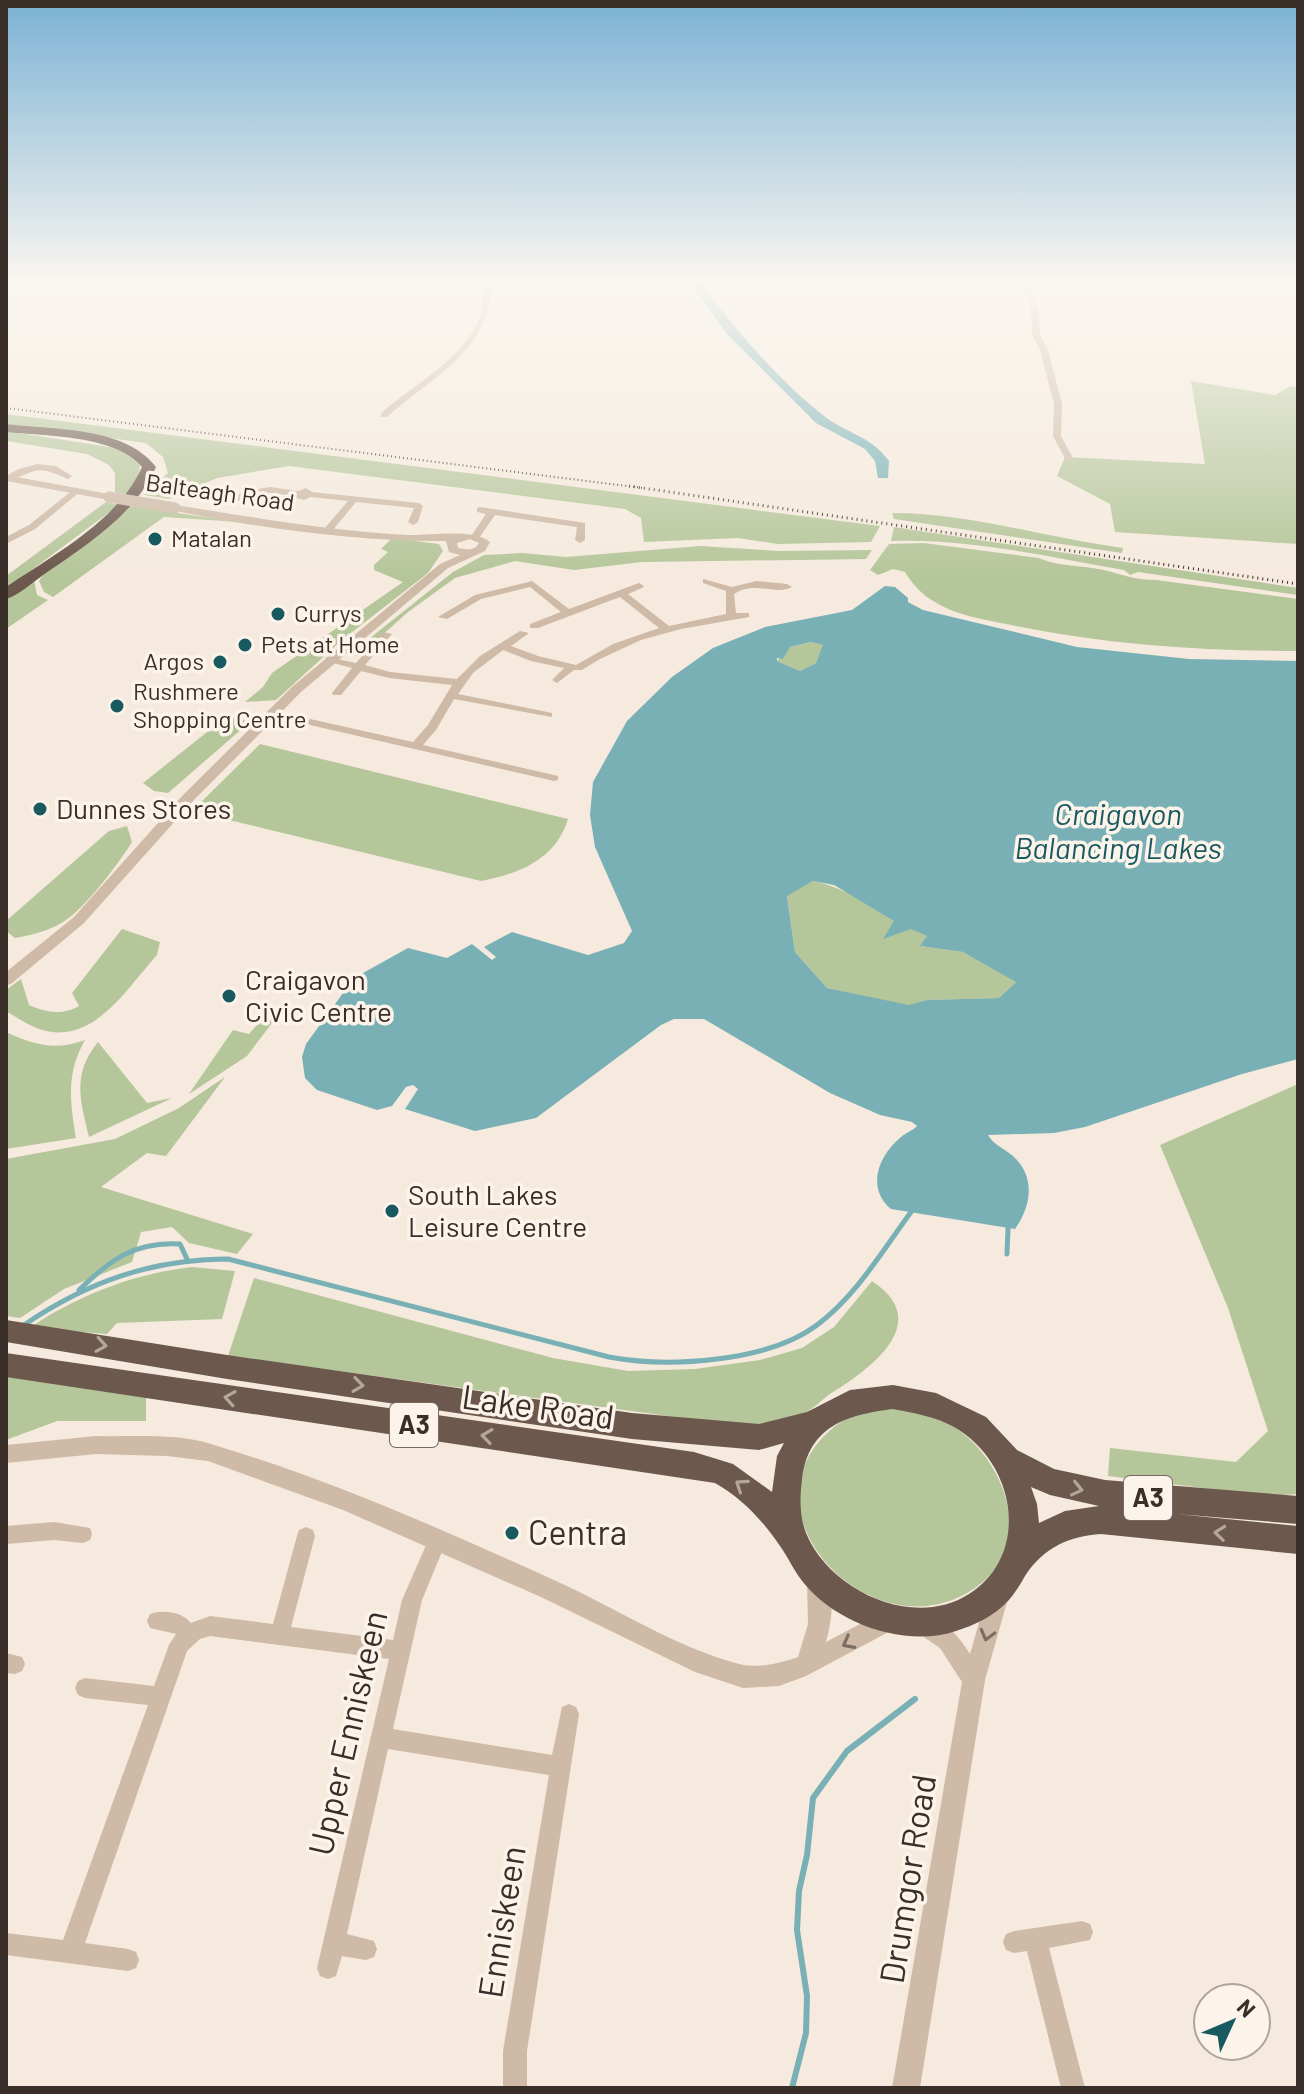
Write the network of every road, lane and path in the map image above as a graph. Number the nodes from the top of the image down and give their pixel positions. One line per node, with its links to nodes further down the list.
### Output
1 (427, 379): 3 (street)
2 (1051, 379): 5 (street)
3 (384, 415)
4 (6, 428): 26 (highway)
5 (1070, 460)
6 (68, 476): 7 (street)
7 (7, 479): 8 (street, Balteagh Road)
8 (77, 491): 14 (street, Balteagh Road, bridge); 17 (street)
9 (355, 498): 10 (street); 13 (street); 14 (street)
10 (233, 500)
11 (480, 510): 12 (street)
12 (492, 512): 15 (street); 16 (street)
13 (413, 522)
14 (324, 528): 18 (street, Balteagh Road)
15 (476, 536): 18 (street); 19 (street)
16 (580, 540)
17 (6, 541)
18 (453, 544): 19 (street, Balteagh Road); 20 (street)
19 (468, 553): 20 (street)
20 (444, 566): 34 (street)
21 (706, 581): 24 (street)
22 (639, 586): 25 (street)
23 (782, 588): 24 (street)
24 (732, 590): 29 (street)
25 (621, 593): 27 (street); 31 (street)
26 (6, 594)
27 (567, 612): 30 (street); 33 (street)
28 (745, 615): 29 (street)
29 (731, 617): 31 (street)
30 (441, 618)
31 (667, 629): 35 (street)
32 (387, 634): 36 (street)
33 (502, 646): 35 (street); 38 (street)
34 (330, 659): 36 (street); 45 (street)
35 (572, 667): 37 (street)
36 (360, 668): 38 (street); 39 (street)
37 (557, 680)
38 (460, 683): 40 (street)
39 (357, 688)
40 (453, 696): 41 (street); 43 (street)
41 (548, 715)
42 (306, 722): 43 (street)
43 (417, 744): 44 (street)
44 (554, 778)
45 (6, 980)
46 (15, 1332): 48 (highway, Lake Road / A3, one-way to 48)
47 (6, 1365): 56 (highway, Lake Road / A3, one-way to 47)
48 (816, 1422): 50 (highway, A3); 56 (highway, A3)
49 (6, 1454): 57 (street)
50 (1005, 1459): 51 (highway, A3, one-way to 51); 58 (highway, A3)
51 (1298, 1510)
52 (83, 1534): 53 (street)
53 (6, 1535)
54 (306, 1536): 64 (street)
55 (1298, 1540): 58 (highway, A3, one-way to 58)
56 (794, 1541): 59 (highway, A3)
57 (437, 1542): 66 (street, Upper Enniskeen); 67 (street)
58 (1017, 1563): 60 (highway, A3)
59 (817, 1576): 61 (highway, A3); 67 (street)
60 (999, 1590): 63 (highway, A3); 68 (street, Drumgor Road, one-way to 68)
61 (890, 1619): 63 (highway, A3); 67 (street, one-way to 67)
62 (157, 1621): 65 (street)
63 (923, 1623): 68 (street)
64 (280, 1633): 65 (street); 66 (street)
65 (188, 1635): 70 (street)
66 (401, 1651): 72 (street, Upper Enniskeen)
67 (806, 1665)
68 (974, 1680): 82 (street, Drumgor Road)
69 (85, 1688): 70 (street)
70 (161, 1697): 78 (street)
71 (569, 1714): 73 (street, Enniskeen)
72 (383, 1738): 73 (street); 75 (street, Upper Enniskeen)
73 (561, 1767): 81 (street, Enniskeen)
74 (1082, 1932): 83 (street)
75 (334, 1943): 77 (street); 80 (street, Upper Enniskeen)
76 (6, 1944): 78 (street)
77 (366, 1949)
78 (70, 1953): 79 (street)
79 (128, 1960)
80 (328, 1968)
81 (515, 2088)
82 (906, 2088)
83 (1073, 2088)

